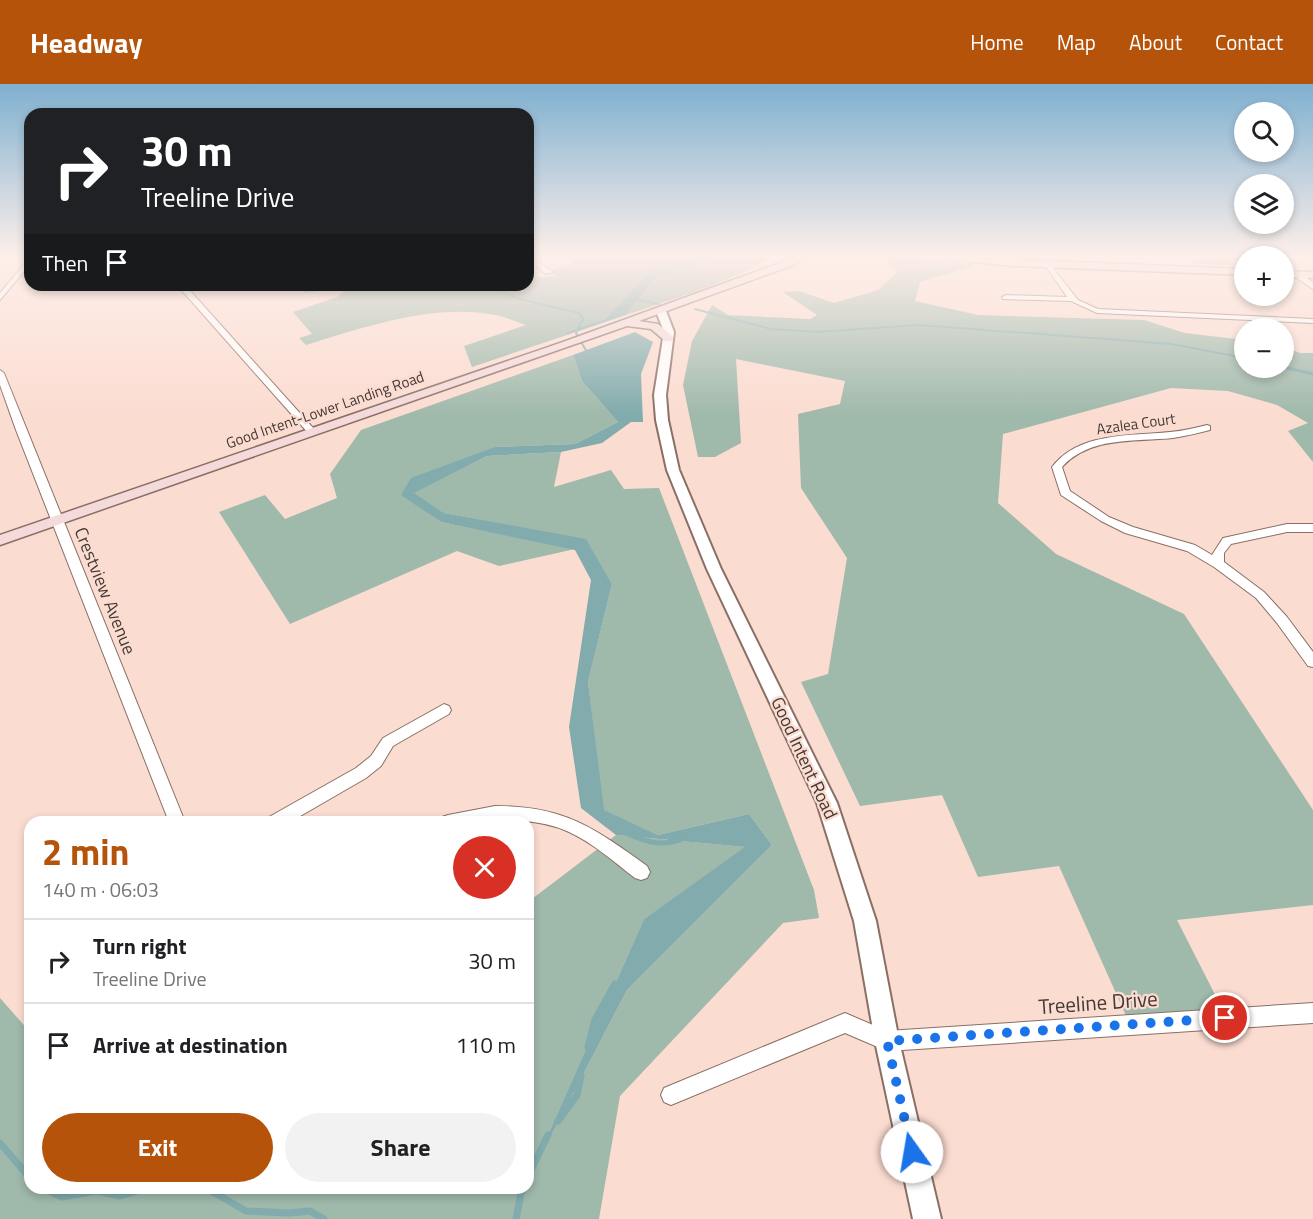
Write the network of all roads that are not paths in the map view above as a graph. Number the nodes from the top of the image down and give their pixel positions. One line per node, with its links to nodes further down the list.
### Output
1 (203, 310): 9 (street)
2 (1095, 310): 4 (street)
3 (661, 311): 5 (main road, Good Intent-Lower Landing Road); 6 (street, Good Intent Road)
4 (1313, 321)
5 (618, 326): 6 (main road); 9 (main road, Good Intent-Lower Landing Road)
6 (669, 339): 23 (street, Good Intent Road)
7 (0, 373): 10 (street, Crestview Avenue)
8 (1207, 428): 13 (street, Azalea Court)
9 (312, 432): 10 (main road, Good Intent-Lower Landing Road)
10 (55, 522): 12 (main road, Good Intent-Lower Landing Road); 16 (street, Crestview Avenue)
11 (1313, 528): 13 (street)
12 (0, 540)
13 (1218, 564): 14 (street)
14 (1313, 662)
15 (444, 710): 17 (street)
16 (175, 816)
17 (285, 816)
18 (463, 816): 19 (street)
19 (506, 816)
20 (534, 817): 21 (street)
21 (641, 872)
22 (1313, 1013): 23 (street, Treeline Drive)
23 (887, 1041): 24 (street); 25 (street, Good Intent Road)
24 (670, 1095)
25 (927, 1219)

